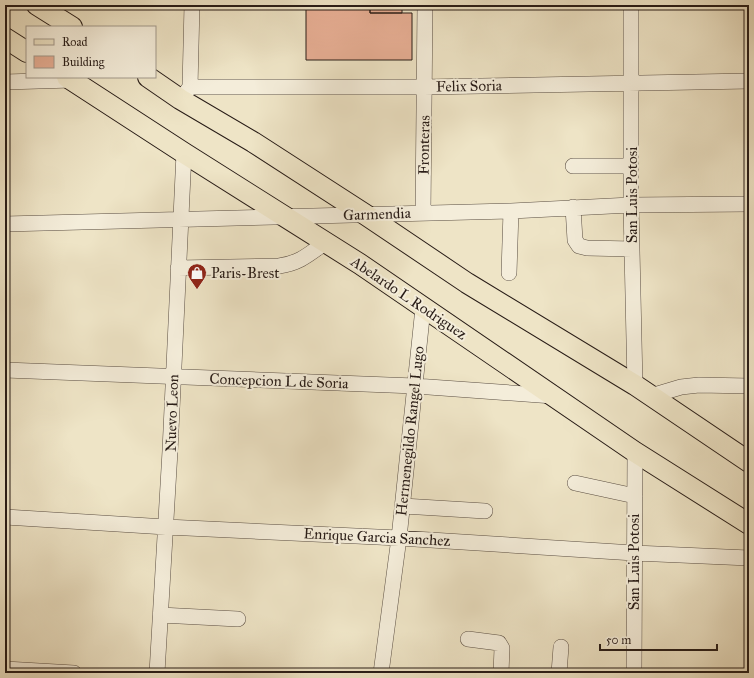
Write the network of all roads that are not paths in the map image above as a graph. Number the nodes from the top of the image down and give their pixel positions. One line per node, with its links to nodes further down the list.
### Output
1 (37, 5): 5 (main road)
2 (192, 5): 14 (street)
3 (425, 5): 13 (street, Fronteras)
4 (631, 5): 12 (street, San Luis Potosi)
5 (70, 26)
6 (5, 38): 7 (main road)
7 (26, 51)
8 (150, 78): 14 (main road)
9 (69, 79): 11 (street); 15 (main road, Abelardo L Rodriguez)
10 (749, 81): 12 (street, Felix Soria)
11 (5, 82)
12 (632, 82): 13 (street, Felix Soria); 17 (street, San Luis Potosi)
13 (424, 87): 14 (street, Felix Soria); 22 (street, Fronteras)
14 (185, 93): 23 (main road)
15 (184, 153): 24 (main road, Abelardo L Rodriguez); 25 (street, Nuevo Leon)
16 (573, 166): 17 (street)
17 (631, 166): 19 (street, San Luis Potosi)
18 (749, 204): 19 (street, Garmendia)
19 (631, 205): 20 (street, Garmendia); 28 (street, San Luis Potosi)
20 (573, 207): 21 (street, Garmendia); 28 (street)
21 (511, 211): 22 (street, Garmendia); 30 (street)
22 (423, 213): 23 (street, Garmendia)
23 (366, 215): 24 (street, Garmendia); 36 (main road)
24 (286, 216): 25 (street, Garmendia); 27 (main road, Abelardo L Rodriguez)
25 (181, 219): 26 (street, Garmendia); 29 (street, Nuevo Leon)
26 (5, 224)
27 (326, 242): 29 (street); 31 (main road, Abelardo L Rodriguez)
28 (632, 249): 36 (street, San Luis Potosi)
29 (178, 268): 33 (street, Nuevo Leon)
30 (509, 273)
31 (423, 308): 34 (street, Hermenegildo Rangel Lugo); 37 (main road, Abelardo L Rodriguez)
32 (5, 370): 33 (street, Concepcion L de Soria)
33 (173, 377): 34 (street, Concepcion L de Soria); 46 (street, Nuevo Leon)
34 (415, 386): 37 (street, Concepcion L de Soria); 42 (street, Hermenegildo Rangel Lugo)
35 (749, 386): 36 (street)
36 (643, 390): 39 (main road)
37 (553, 396): 38 (main road, Abelardo L Rodriguez)
38 (635, 452): 41 (street, San Luis Potosi); 45 (main road, Abelardo L Rodriguez)
39 (749, 462)
40 (575, 484): 41 (street)
41 (635, 496): 48 (street, San Luis Potosi)
42 (403, 506): 43 (street); 47 (street, Hermenegildo Rangel Lugo)
43 (486, 511)
44 (5, 517): 46 (street, Enrique Garcia Sanchez)
45 (749, 524)
46 (166, 527): 47 (street, Enrique Garcia Sanchez); 50 (street, Nuevo Leon)
47 (400, 538): 48 (street, Enrique Garcia Sanchez); 57 (street, Hermenegildo Rangel Lugo)
48 (634, 553): 49 (street, Enrique Garcia Sanchez); 60 (street, San Luis Potosi)
49 (749, 558)
50 (160, 615): 51 (street); 56 (street, Nuevo Leon)
51 (238, 619)
52 (468, 639): 58 (street)
53 (561, 647): 59 (street)
54 (5, 669): 55 (street)
55 (73, 673)
56 (157, 673)
57 (381, 673)
58 (501, 673)
59 (559, 673)
60 (634, 673)

